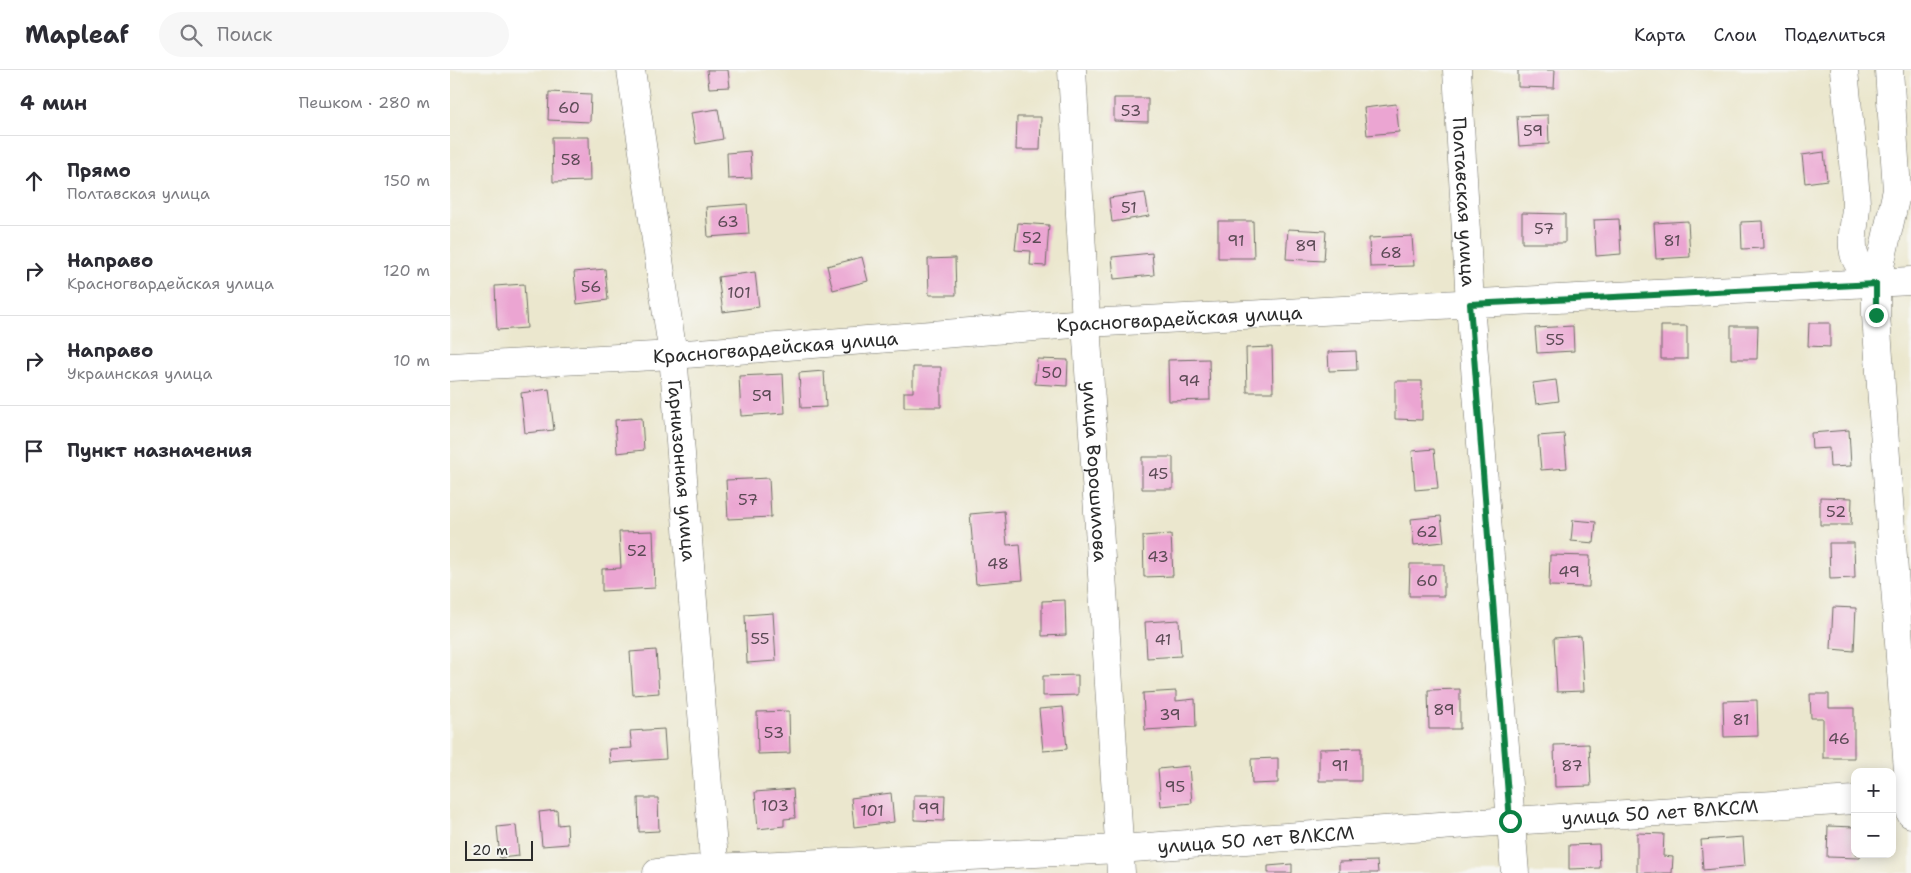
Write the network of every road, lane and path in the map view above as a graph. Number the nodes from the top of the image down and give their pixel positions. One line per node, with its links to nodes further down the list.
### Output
1 (631, 70): 10 (street, Гарнизонная улица)
2 (1072, 70): 9 (street, улица Ворошилова)
3 (1457, 70): 8 (street, Полтавская улица)
4 (1844, 70): 7 (street)
5 (1889, 70): 7 (street)
6 (1911, 281): 7 (street, Красногвардейская улица)
7 (1876, 284): 8 (street, Красногвардейская улица); 13 (street)
8 (1470, 304): 9 (street, Красногвардейская улица); 14 (street, Полтавская улица)
9 (1086, 323): 10 (street, Красногвардейская улица); 15 (street, улица Ворошилова)
10 (673, 354): 11 (street, Красногвардейская улица); 16 (street, Гарнизонная улица)
11 (450, 367)
12 (1851, 800): 14 (street, улица 50 лет ВЛКСМ)
13 (1906, 801)
14 (1510, 821): 15 (street, улица 50 лет ВЛКСМ); 18 (street, Полтавская улица)
15 (1120, 861): 16 (street, улица 50 лет ВЛКСМ)
16 (715, 870): 17 (street, улица 50 лет ВЛКСМ)
17 (657, 873)
18 (1515, 873)

